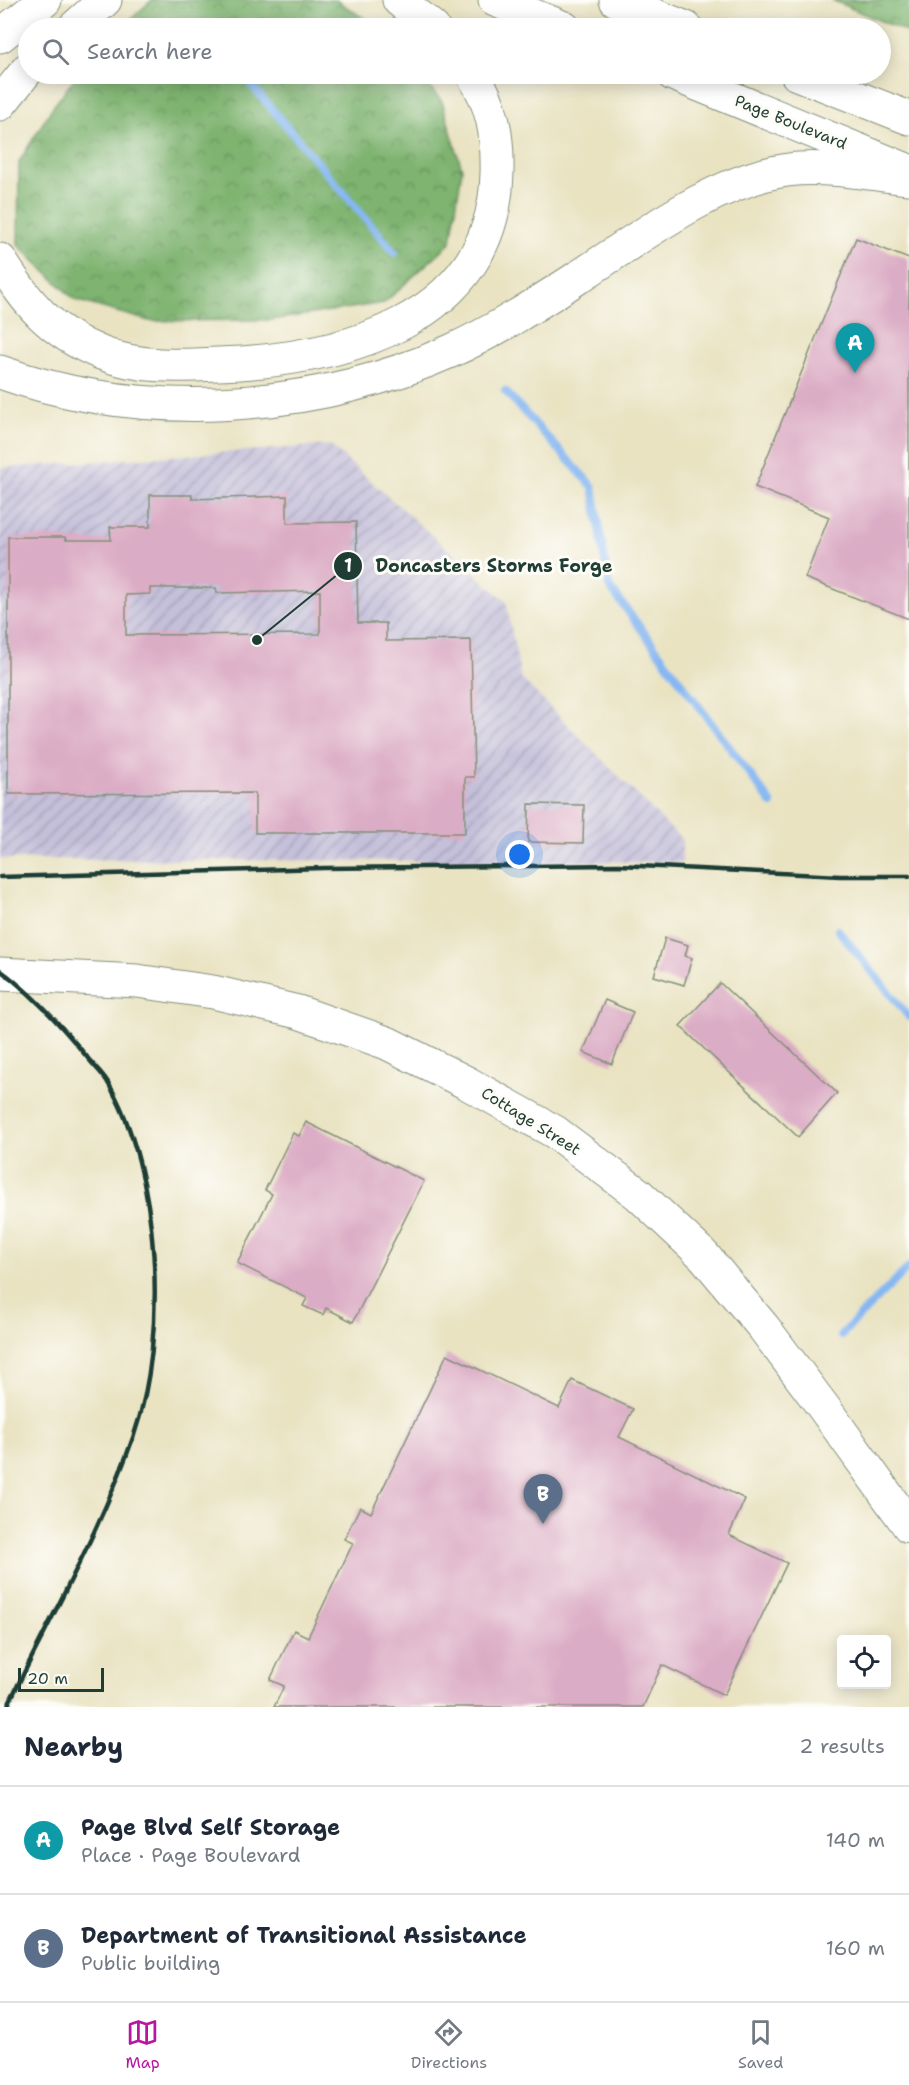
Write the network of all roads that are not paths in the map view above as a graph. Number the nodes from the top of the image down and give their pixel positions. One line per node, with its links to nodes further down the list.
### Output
1 (45, 0): 6 (main road)
2 (105, 0): 7 (main road)
3 (399, 0): 8 (main road)
4 (495, 0): 9 (main road)
5 (615, 0): 10 (main road)
6 (22, 18)
7 (85, 18)
8 (421, 18)
9 (539, 18)
10 (661, 18)
11 (18, 22): 12 (main road)
12 (0, 36)
13 (18, 82): 17 (main road)
14 (478, 84): 21 (main road)
15 (697, 84): 19 (main road, Page Boulevard)
16 (822, 84): 18 (main road)
17 (0, 104)
18 (909, 118)
19 (909, 171)
20 (909, 178): 22 (main road)
21 (0, 260)
22 (0, 372)
23 (0, 974): 24 (main road, Cottage Street)
24 (909, 1526)

